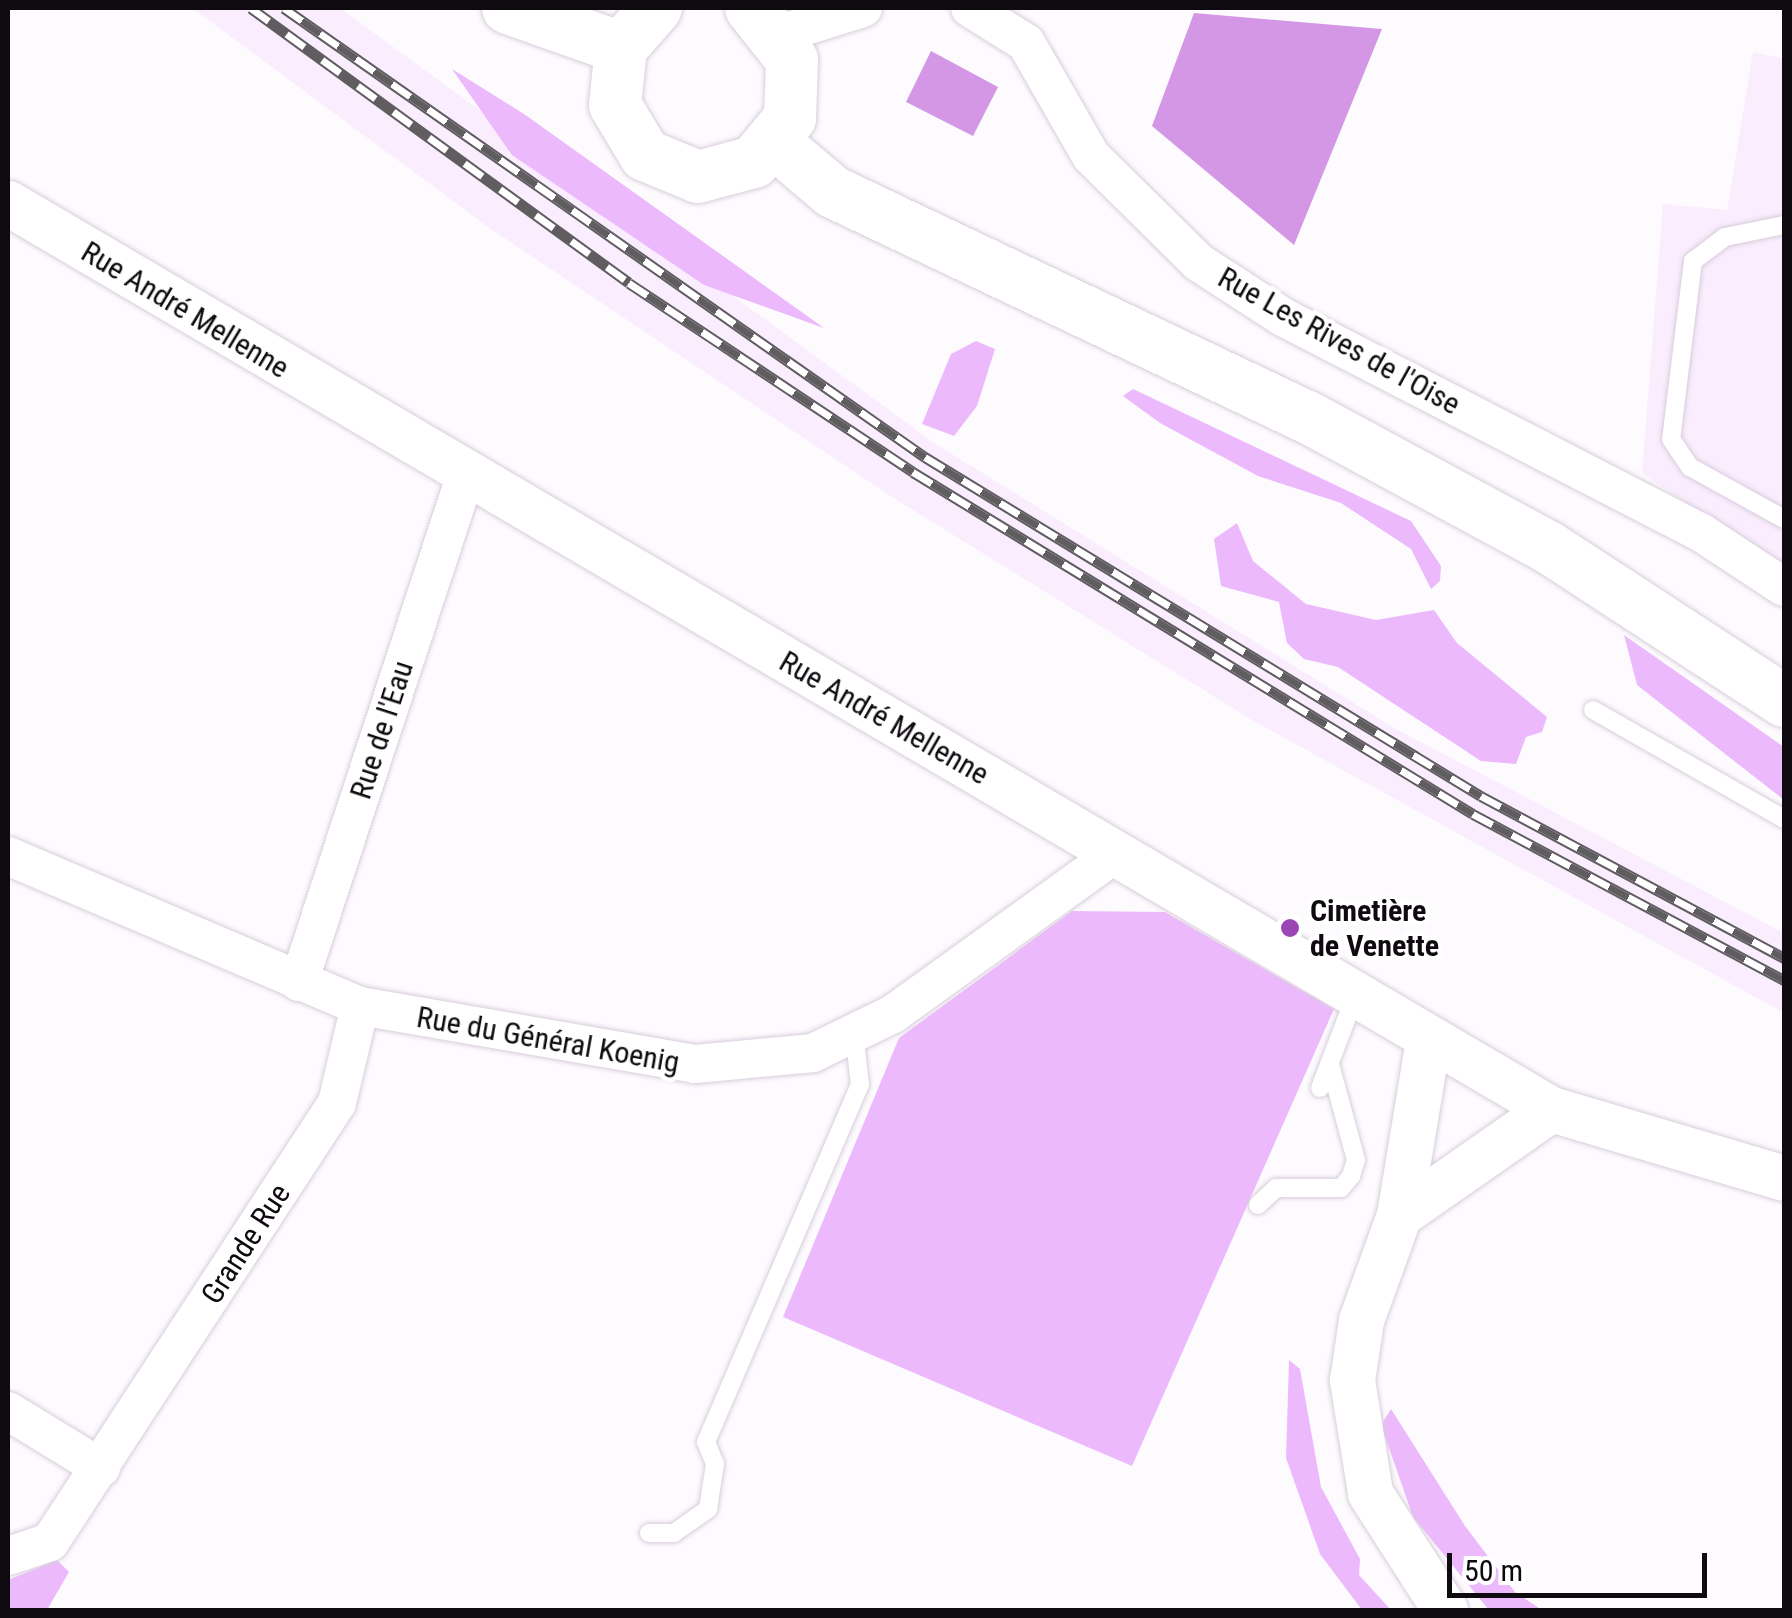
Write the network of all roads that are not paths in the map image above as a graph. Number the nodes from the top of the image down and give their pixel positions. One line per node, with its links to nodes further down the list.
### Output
1 (508, 8): 6 (main road)
2 (656, 8): 6 (main road)
3 (862, 8): 5 (street)
4 (970, 8): 12 (street, Rue Les Rives de l'Oise)
5 (766, 21): 7 (main road)
6 (620, 48): 7 (main road)
7 (775, 143): 13 (main road)
8 (11, 212): 10 (street, Rue André Mellenne)
9 (1784, 225): 11 (lane)
10 (464, 478): 16 (street, Rue André Mellenne); 18 (street, Rue de l'Eau)
11 (1784, 519)
12 (1784, 587)
13 (1784, 701)
14 (1593, 710): 15 (lane)
15 (1784, 819)
16 (1118, 852): 19 (street, Rue André Mellenne); 21 (street, Rue du Général Koenig)
17 (8, 856): 18 (street, Rue du Général Koenig)
18 (299, 982): 20 (street, Rue du Général Koenig)
19 (1356, 994): 22 (street, Rue André Mellenne); 23 (lane)
20 (360, 1006): 21 (street, Rue du Général Koenig); 30 (street, Grande Rue)
21 (854, 1032): 31 (lane)
22 (1428, 1040): 25 (street, Rue André Mellenne); 28 (street)
23 (1330, 1064): 24 (lane); 27 (lane)
24 (1320, 1088)
25 (1551, 1109): 26 (street, Rue André Mellenne); 28 (street)
26 (1784, 1178)
27 (1258, 1206)
28 (1399, 1215): 33 (street)
29 (8, 1411): 30 (street)
30 (101, 1468): 32 (street, Grande Rue)
31 (649, 1533)
32 (8, 1556)
33 (1445, 1610)

